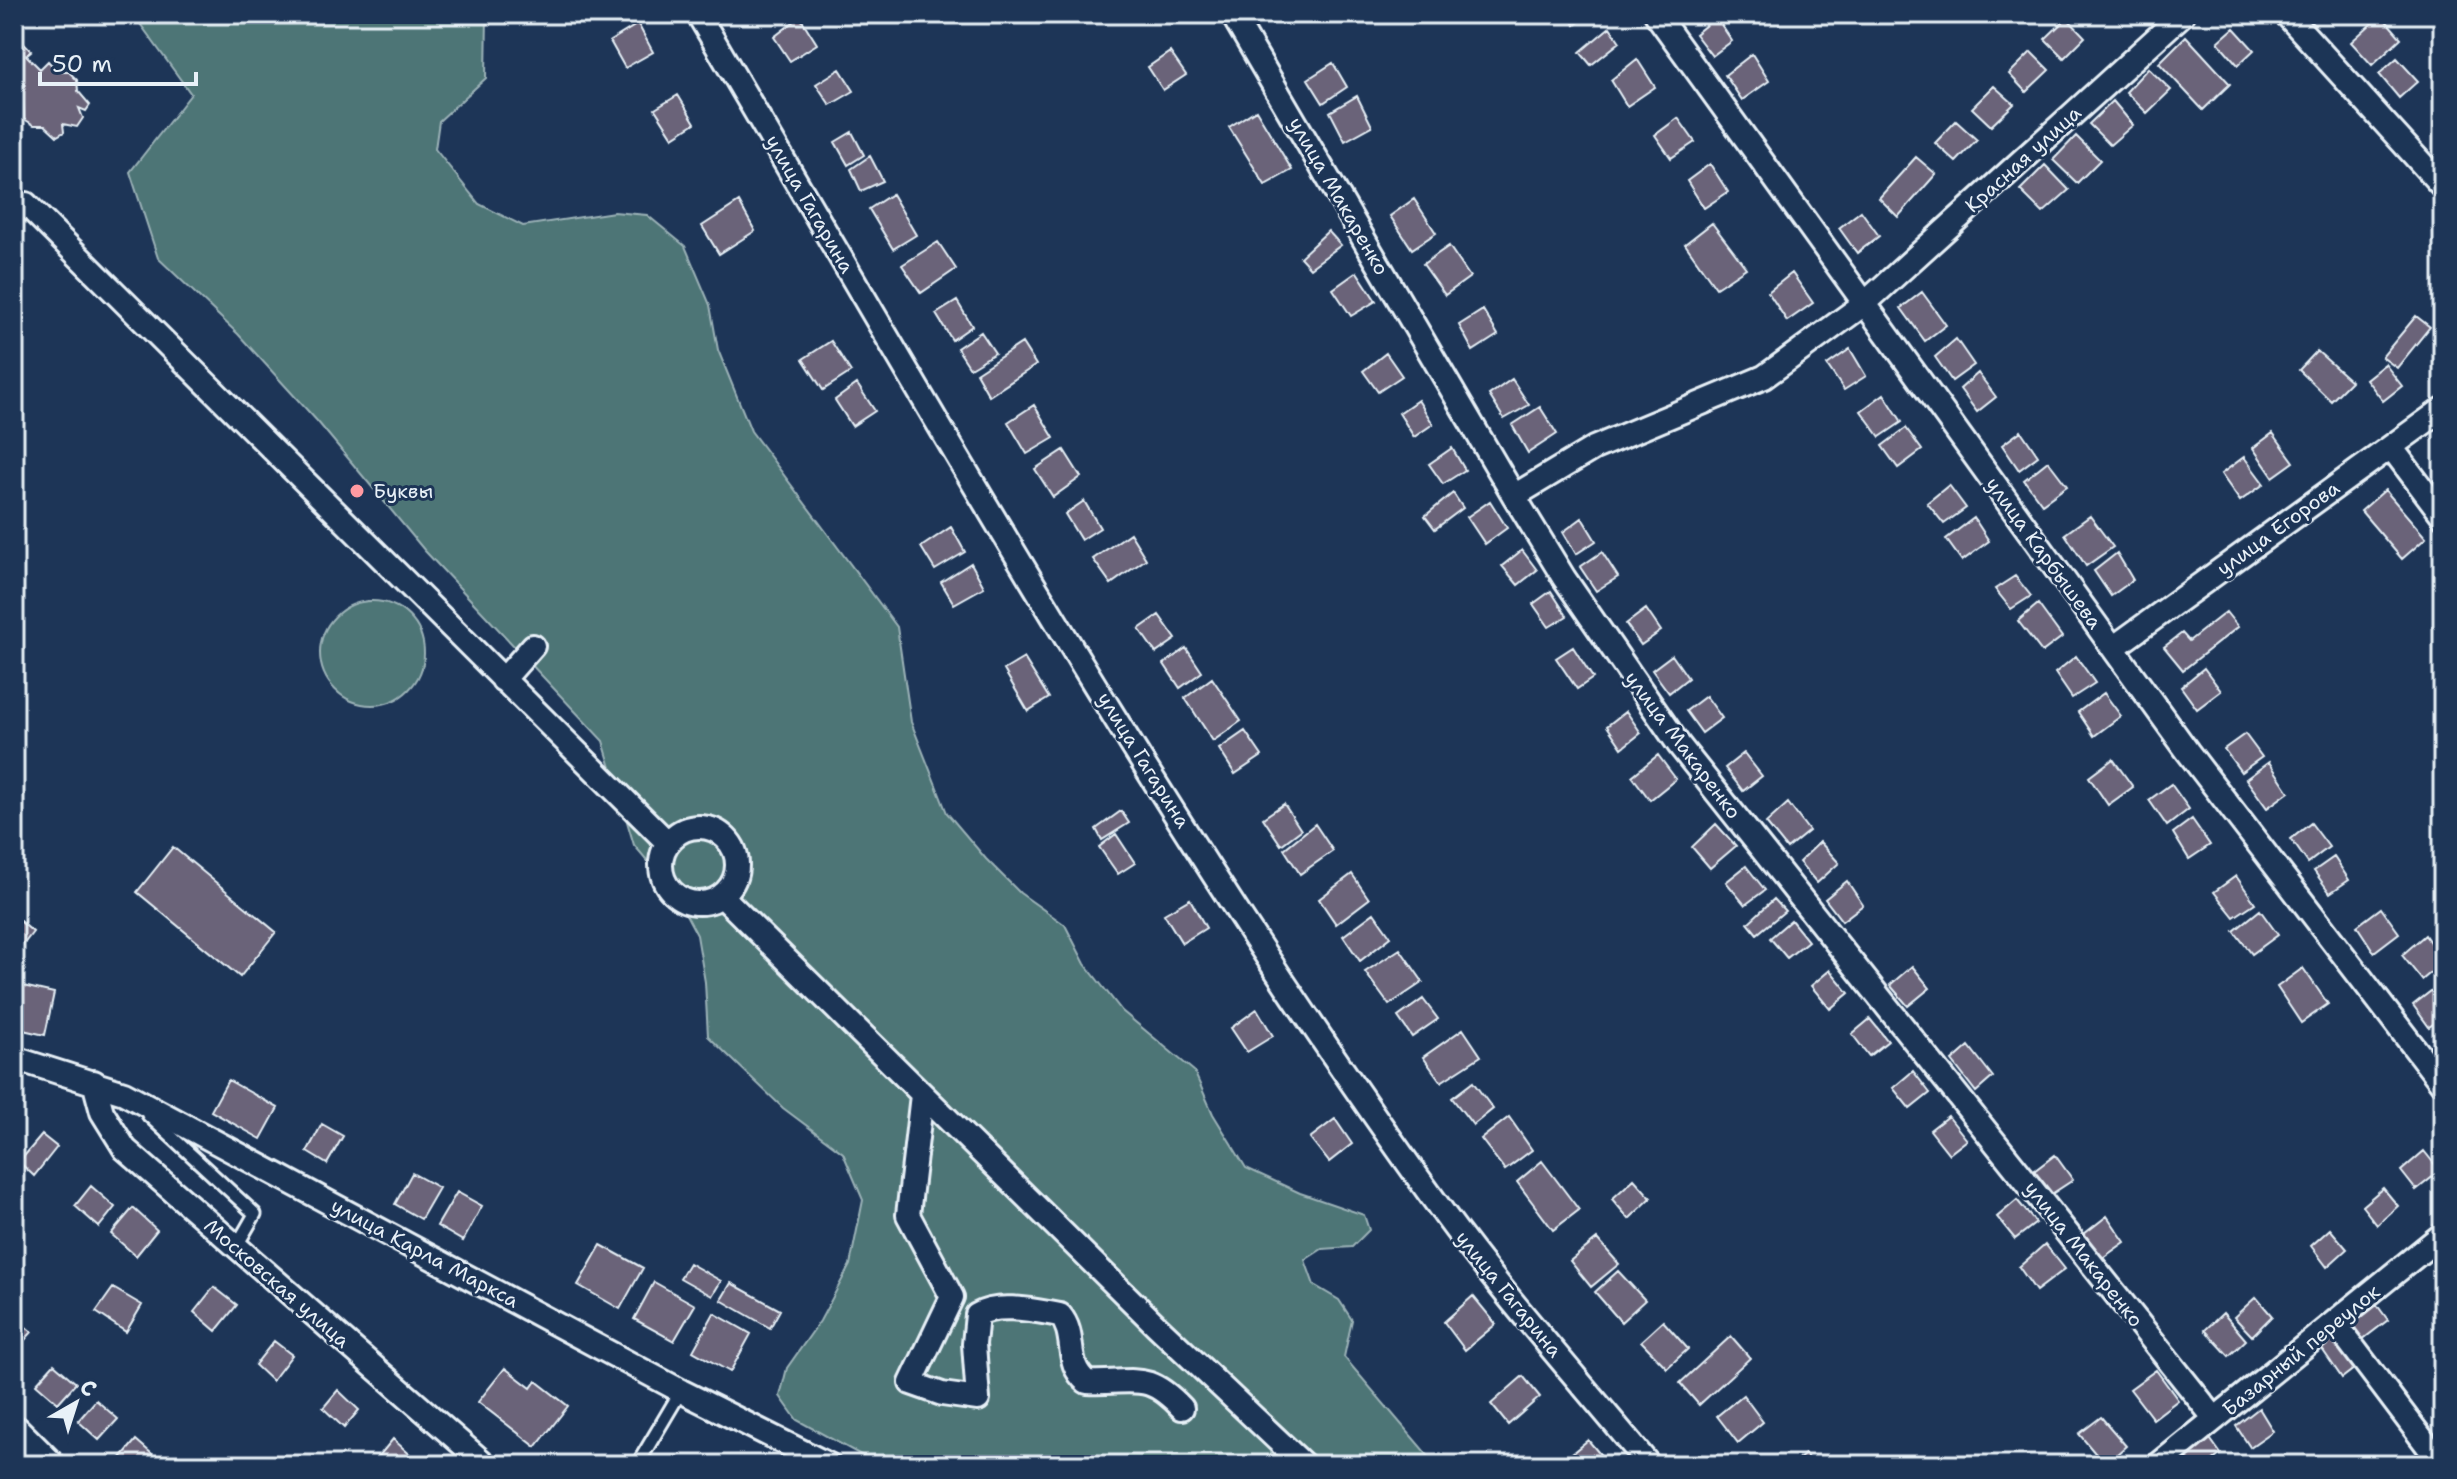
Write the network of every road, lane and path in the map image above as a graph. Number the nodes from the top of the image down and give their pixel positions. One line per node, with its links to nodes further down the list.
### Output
1 (698, 14): 35 (street, улица Гагарина)
2 (1232, 14): 11 (street, улица Макаренко)
3 (1656, 14): 8 (street, улица Карбышева)
4 (2183, 14): 8 (street, Красная улица)
5 (2286, 14): 6 (street)
6 (2443, 187)
7 (20, 199): 15 (street)
8 (1864, 304): 11 (street, Красная улица); 14 (street, улица Карбышева)
9 (2443, 409): 10 (street, улица Егорова)
10 (2391, 447): 12 (street); 14 (street, улица Егорова)
11 (1514, 496): 28 (street, улица Макаренко)
12 (2443, 516)
13 (533, 646): 15 (street)
14 (2113, 648): 20 (street, улица Карбышева)
15 (503, 680): 16 (street)
16 (668, 843): 17 (street); 17 (street)
17 (722, 896): 22 (street)
18 (14, 1058): 19 (street, улица Карла Маркса)
19 (94, 1082): 21 (street, улица Карла Маркса); 24 (street, Московская улица)
20 (2443, 1085)
21 (124, 1093): 24 (lane); 26 (street, улица Карла Маркса)
22 (922, 1095): 27 (street); 34 (street)
23 (2443, 1234): 25 (street, Базарный переулок)
24 (236, 1247): 31 (street, Московская улица)
25 (2335, 1323): 28 (street, Базарный переулок); 37 (street)
26 (681, 1391): 32 (lane); 33 (street, улица Карла Маркса)
27 (1182, 1408)
28 (2215, 1419): 36 (street, Базарный переулок)
29 (14, 1432): 30 (street)
30 (47, 1465)
31 (486, 1465)
32 (637, 1465)
33 (829, 1465)
34 (1304, 1465)
35 (1649, 1465)
36 (2158, 1465)
37 (2442, 1465)

